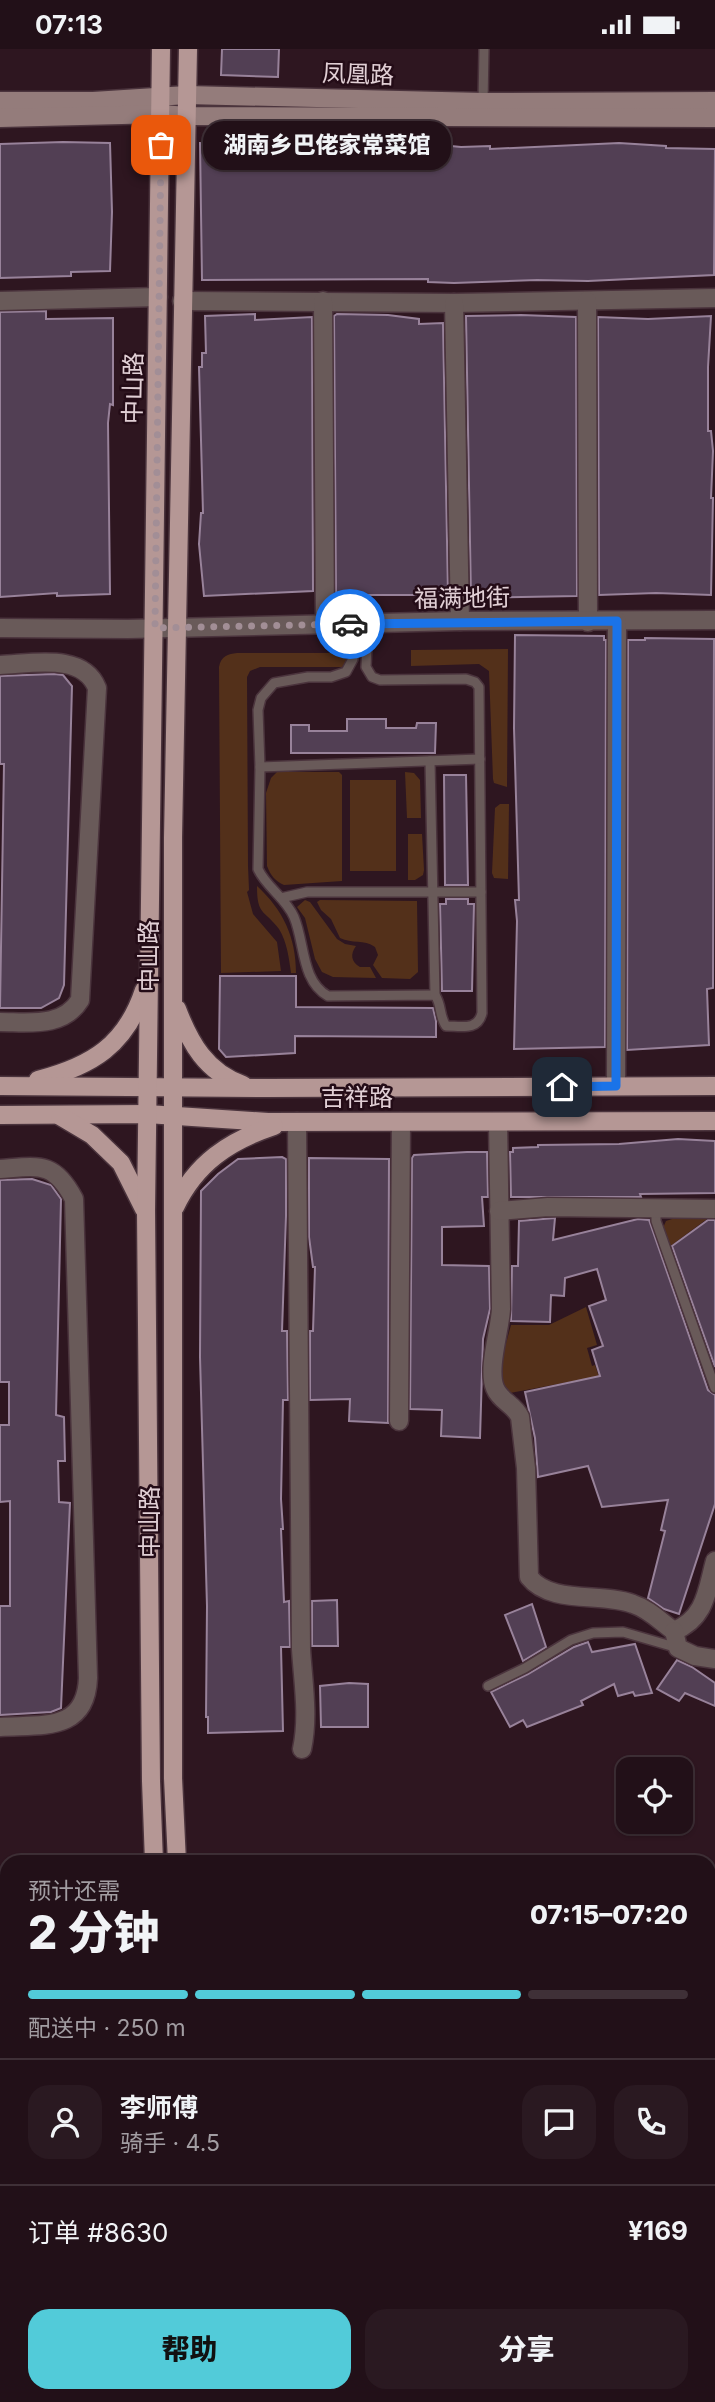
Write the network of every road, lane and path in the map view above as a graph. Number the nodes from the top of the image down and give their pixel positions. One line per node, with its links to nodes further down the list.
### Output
1 (161, 49): 4 (main road, 中山路)
2 (188, 49): 5 (main road, 中山路)
3 (484, 49): 8 (lane)
4 (162, 95): 5 (main road, 凤凰路); 6 (main road, 凤凰路); 9 (main road, 中山路)
5 (187, 95): 8 (main road, 凤凰路); 10 (main road, 中山路)
6 (0, 101)
7 (715, 101): 8 (main road, 凤凰路)
8 (483, 102)
9 (162, 114): 10 (main road, 凤凰路); 11 (main road, 凤凰路); 13 (main road, 中山路)
10 (187, 116): 12 (main road, 凤凰路); 16 (main road, 中山路)
11 (0, 118)
12 (715, 118)
13 (158, 297): 15 (street); 28 (main road, 中山路)
14 (715, 298): 18 (street)
15 (0, 301)
16 (182, 301): 17 (street); 26 (main road, 中山路)
17 (323, 301): 19 (street); 24 (street)
18 (587, 301): 19 (street); 22 (street)
19 (454, 303): 21 (street)
20 (715, 620): 23 (street, 福满地街)
21 (460, 621): 22 (street, 福满地街); 25 (street, 福满地街)
22 (588, 621): 23 (street, 福满地街)
23 (617, 621): 43 (street)
24 (325, 624): 25 (street, 福满地街); 26 (street, 福满地街)
25 (360, 624): 30 (lane); 32 (lane)
26 (176, 627): 28 (street, 福满地街); 37 (main road, 中山路)
27 (0, 628): 28 (street, 福满地街)
28 (155, 628): 36 (main road, 中山路)
29 (0, 665): 39 (street)
30 (480, 759): 31 (lane); 34 (lane)
31 (430, 761): 32 (lane); 33 (lane)
32 (260, 767): 35 (lane)
33 (433, 893): 34 (lane); 35 (lane); 38 (lane)
34 (481, 893): 38 (lane)
35 (281, 898): 38 (lane)
36 (148, 981): 40 (main road, 中山路); 41 (main road)
37 (173, 994): 42 (main road, 中山路); 45 (main road)
38 (435, 995)
39 (0, 1022)
40 (147, 1085): 41 (main road, 吉祥路); 42 (main road, 吉祥路); 47 (main road, 中山路)
41 (7, 1086)
42 (174, 1086): 45 (main road, 吉祥路); 49 (main road, 中山路)
43 (616, 1086): 44 (main road, 吉祥路); 45 (main road, 吉祥路)
44 (715, 1086)
45 (250, 1087)
46 (57, 1114): 47 (main road, 吉祥路); 48 (main road, 吉祥路); 58 (main road)
47 (147, 1114): 49 (main road, 吉祥路); 58 (main road, 中山路)
48 (0, 1115)
49 (174, 1116): 51 (main road, 吉祥路); 57 (main road, 中山路)
50 (715, 1121): 53 (main road, 吉祥路)
51 (291, 1122): 52 (main road, 吉祥路); 57 (main road); 67 (street)
52 (401, 1122): 53 (main road, 吉祥路); 61 (street)
53 (498, 1122): 59 (street)
54 (0, 1169): 66 (street)
55 (656, 1209): 56 (street); 59 (street); 60 (lane)
56 (715, 1209)
57 (174, 1210): 69 (main road, 中山路)
58 (146, 1211): 68 (main road, 中山路)
59 (499, 1212): 63 (street)
60 (715, 1388)
61 (399, 1421)
62 (715, 1560): 63 (street)
63 (676, 1639): 64 (street); 65 (lane)
64 (715, 1659)
65 (488, 1686)
66 (0, 1727)
67 (302, 1749)
68 (154, 1855)
69 (177, 1855)

